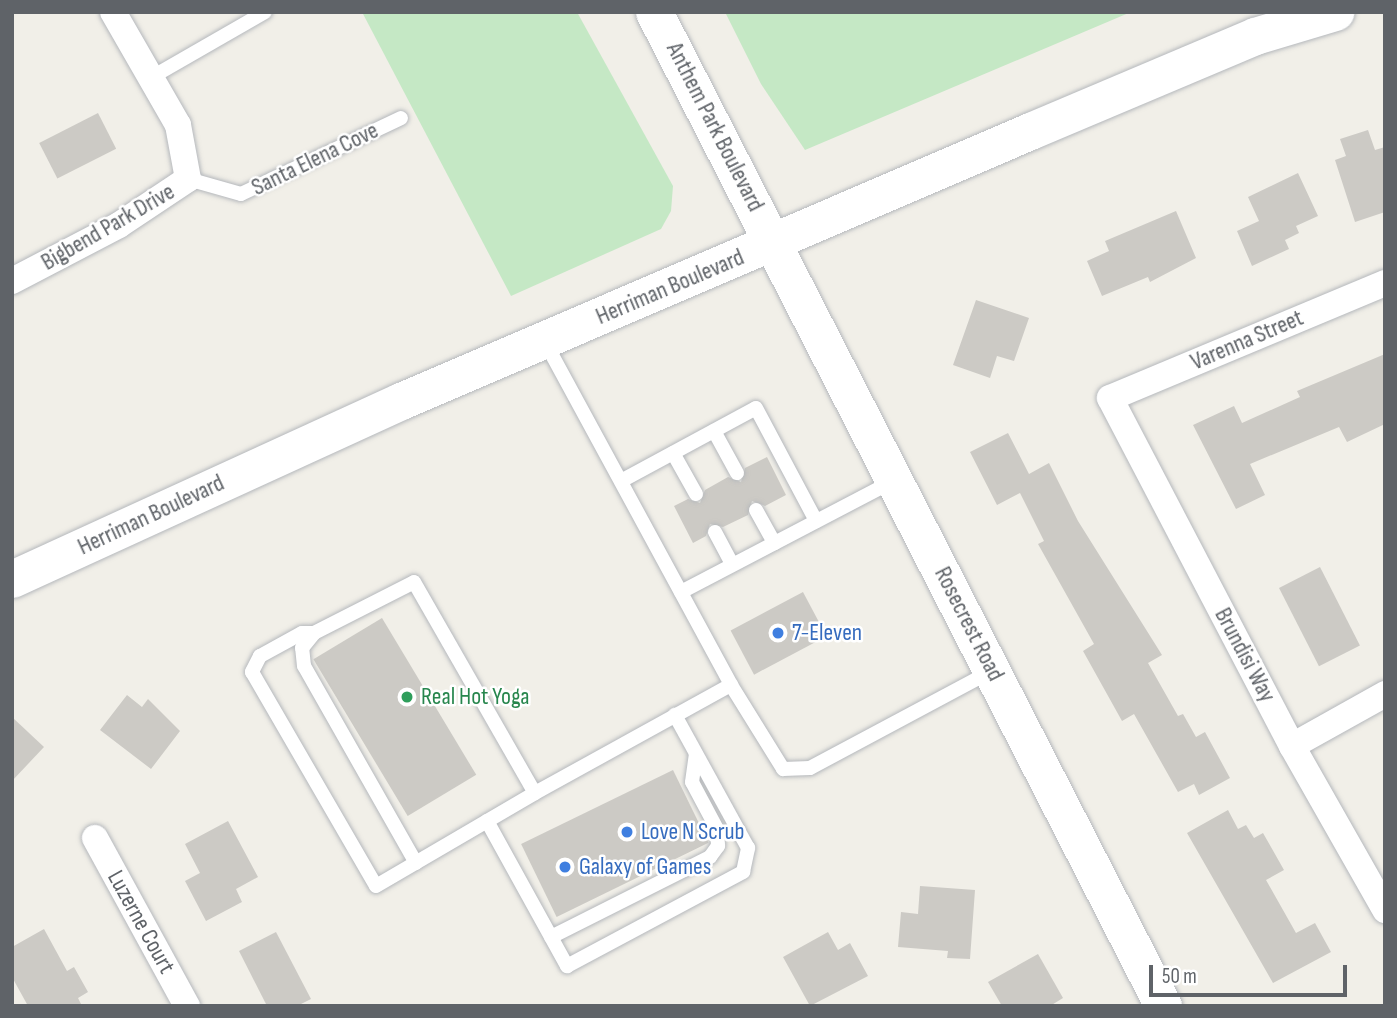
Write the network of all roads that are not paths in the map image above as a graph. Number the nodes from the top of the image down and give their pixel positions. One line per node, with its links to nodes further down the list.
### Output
1 (113, 12): 5 (street, Bigbend Park Drive)
2 (265, 12): 5 (lane)
3 (654, 12): 8 (main road, Anthem Park Boulevard)
4 (1335, 12): 8 (main road, Herriman Boulevard)
5 (152, 77): 7 (street, Bigbend Park Drive)
6 (401, 118): 7 (lane, Santa Elena Cove)
7 (188, 179): 9 (street, Bigbend Park Drive)
8 (774, 242): 11 (main road, Herriman Boulevard); 16 (main road, Rosecrest Road)
9 (12, 281)
10 (1385, 283): 12 (street, Varenna Street)
11 (545, 340): 17 (lane); 24 (main road, Herriman Boulevard)
12 (1110, 398): 31 (street, Brundisi Way)
13 (714, 431): 14 (lane); 15 (lane); 20 (lane)
14 (673, 453): 17 (lane); 18 (lane)
15 (737, 473)
16 (895, 480): 20 (lane); 27 (main road, Rosecrest Road)
17 (621, 481): 25 (lane)
18 (695, 494)
19 (757, 510): 22 (lane)
20 (816, 521): 22 (lane)
21 (715, 532): 23 (lane)
22 (774, 543): 23 (lane)
23 (732, 565): 25 (lane)
24 (12, 579)
25 (681, 592): 28 (lane)
26 (314, 633): 33 (lane); 36 (lane); 36 (lane)
27 (992, 671): 28 (lane); 40 (main road, Rosecrest Road)
28 (731, 685): 30 (lane)
29 (1385, 694): 31 (street)
30 (675, 715): 32 (lane); 33 (lane)
31 (1292, 746): 37 (street, Brundisi Way)
32 (696, 754): 38 (lane); 38 (lane)
33 (535, 793): 34 (lane)
34 (487, 821): 36 (lane); 38 (lane)
35 (95, 838): 39 (street, Luzerne Court)
36 (416, 863)
37 (1385, 910)
38 (551, 937)
39 (187, 1006)
40 (1163, 1006)

